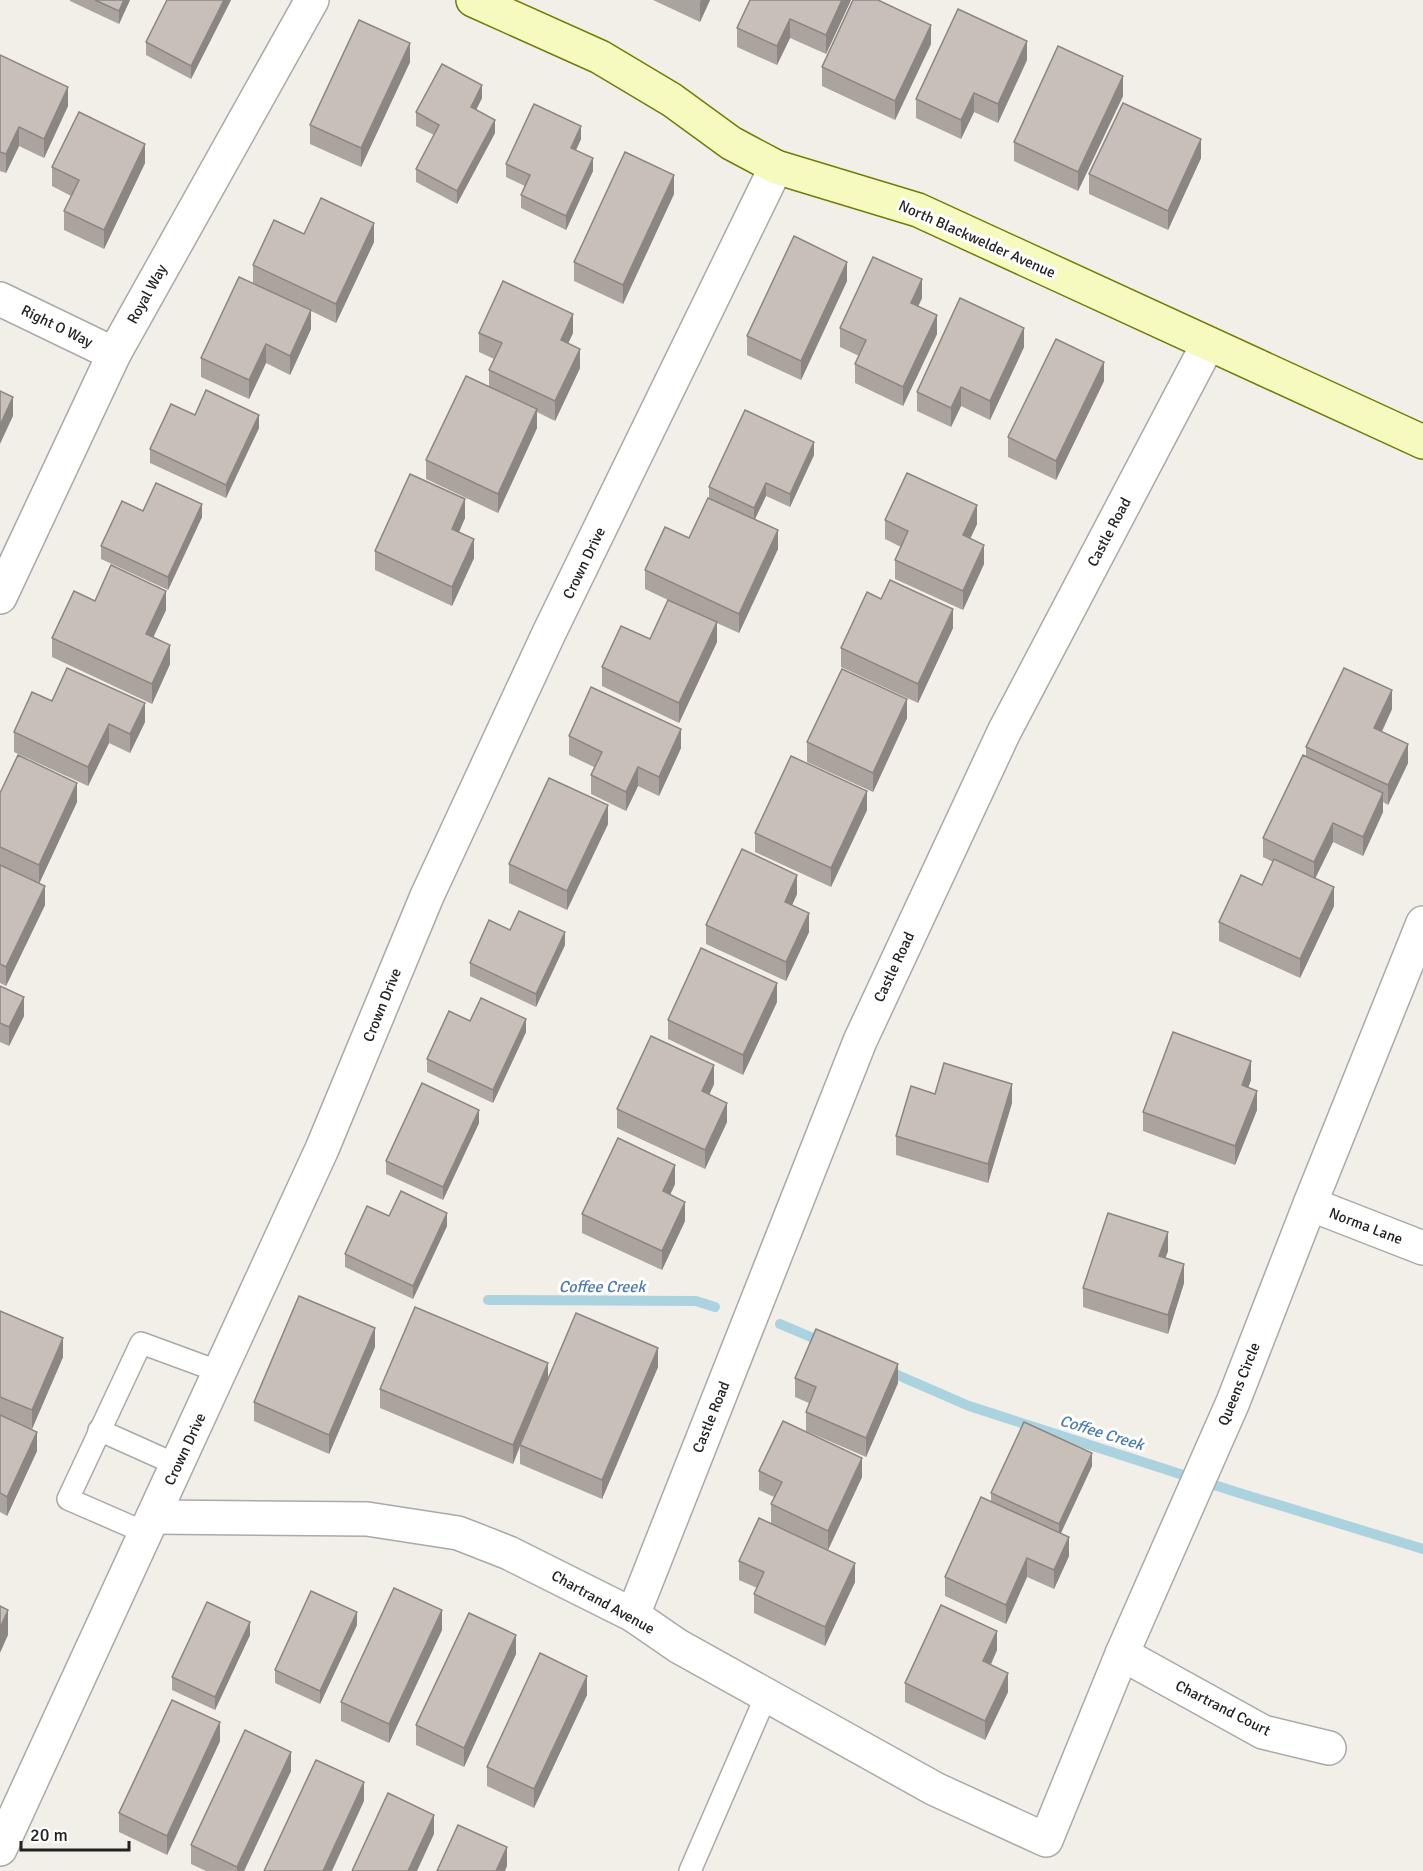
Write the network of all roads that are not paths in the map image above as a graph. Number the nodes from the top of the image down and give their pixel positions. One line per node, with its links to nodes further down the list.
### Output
1 (312, 0): 6 (street, Royal Way)
2 (473, 0): 3 (street, North Blackwelder Avenue)
3 (776, 166): 5 (street, North Blackwelder Avenue); 12 (street, Crown Drive)
4 (0, 299): 6 (street, Right O Way)
5 (1208, 344): 7 (street, North Blackwelder Avenue); 16 (street, Castle Road)
6 (114, 354): 8 (street, Royal Way)
7 (1423, 442)
8 (0, 597)
9 (1423, 923): 10 (street, Queens Circle)
10 (1310, 1204): 11 (street, Norma Lane); 17 (street, Queens Circle)
11 (1423, 1248)
12 (220, 1372): 13 (lane); 14 (street, Crown Drive)
13 (99, 1430): 14 (lane); 15 (lane)
14 (177, 1465): 15 (street, Crown Drive)
15 (150, 1525): 16 (street, Chartrand Avenue); 21 (street, Crown Drive)
16 (633, 1615): 18 (street, Chartrand Avenue)
17 (1122, 1654): 19 (street, Chartrand Court); 20 (street, Queens Circle)
18 (766, 1696): 20 (street, Chartrand Avenue); 22 (lane)
19 (1329, 1748)
20 (1046, 1840)
21 (0, 1849)
22 (690, 1871)

